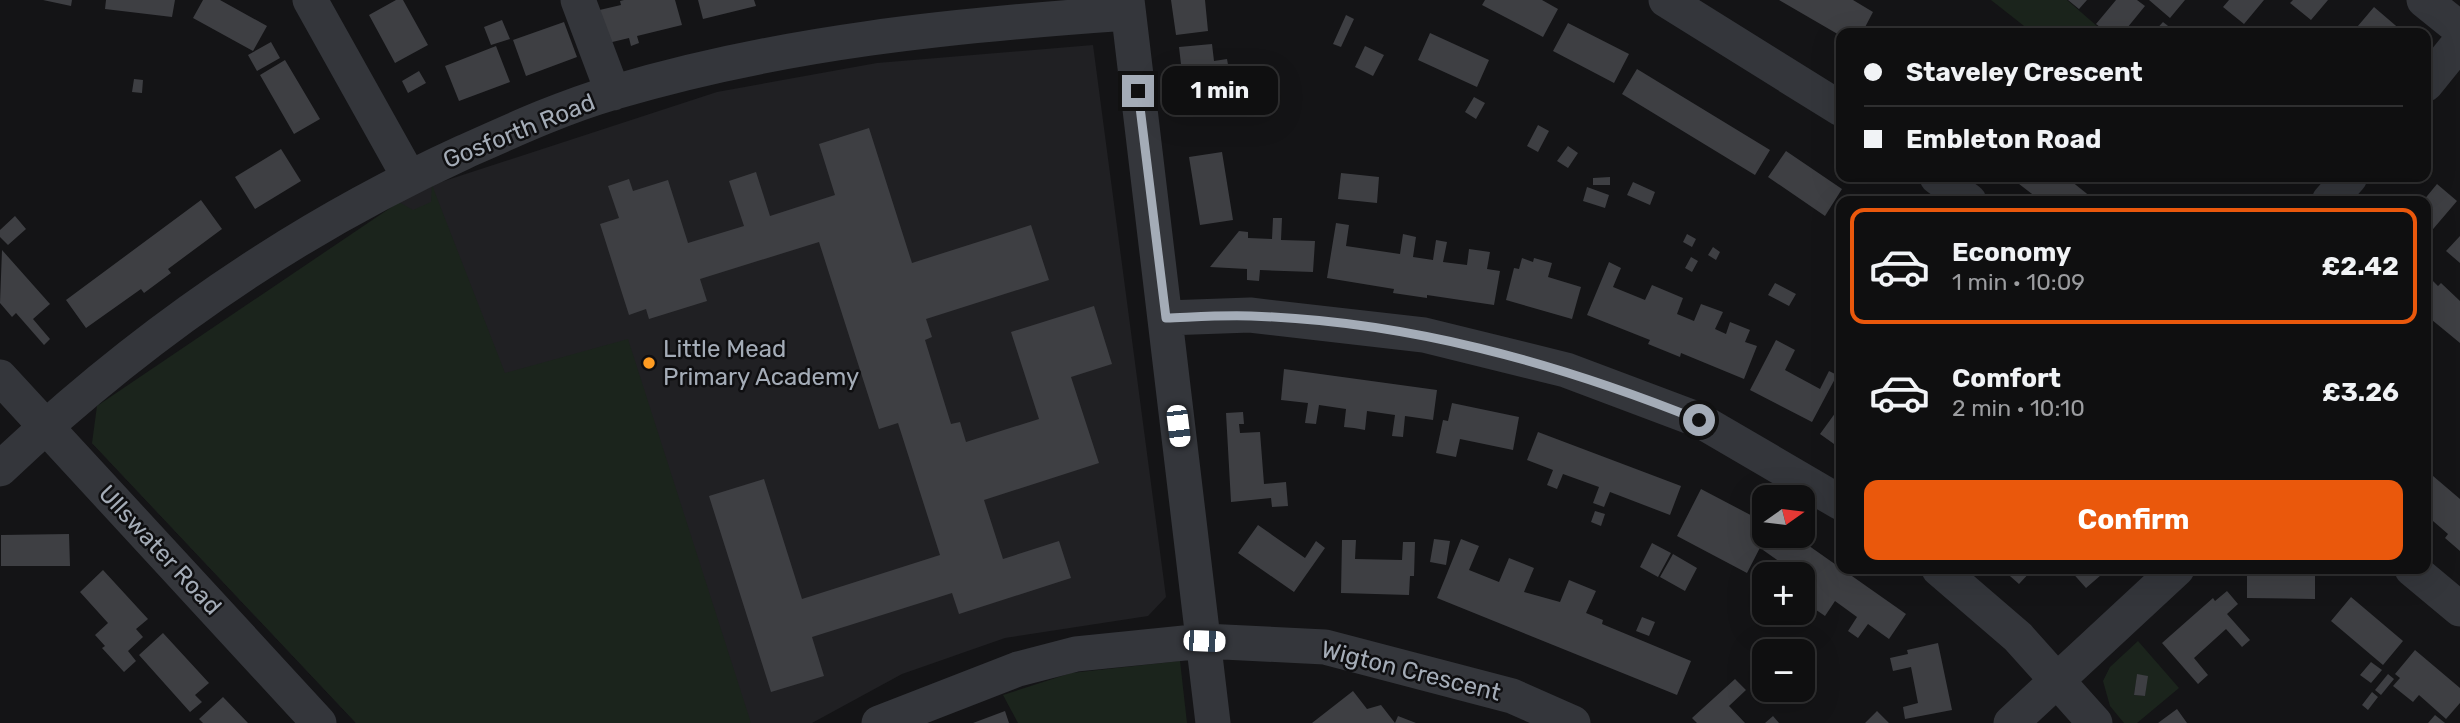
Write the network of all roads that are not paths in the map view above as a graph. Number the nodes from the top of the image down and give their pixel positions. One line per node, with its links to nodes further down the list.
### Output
1 (310, 0): 11 (street)
2 (578, 0): 9 (street)
3 (1666, 0): 10 (street)
4 (2424, 0): 6 (street)
5 (1128, 7): 9 (street, Gosforth Road); 16 (street)
6 (2460, 29)
7 (2460, 42): 8 (street)
8 (2431, 78)
9 (612, 93): 11 (street, Gosforth Road)
10 (1836, 106)
11 (408, 177): 18 (street, Gosforth Road)
12 (1944, 182): 14 (street)
13 (2346, 182): 15 (street)
14 (1962, 196)
15 (2333, 196)
16 (1166, 318): 20 (street); 25 (street)
17 (0, 377): 18 (street, Ullswater Road)
18 (46, 426): 19 (street, Gosforth Road); 27 (street, Ullswater Road)
19 (0, 469)
20 (1836, 500)
21 (1945, 574): 26 (street)
22 (2172, 574): 26 (street)
23 (2418, 574): 24 (street)
24 (2460, 609)
25 (1204, 641): 28 (street, Wigton Crescent); 29 (street); 30 (street, Wigton Crescent)
26 (2058, 679): 31 (street); 32 (street)
27 (319, 723)
28 (879, 723)
29 (1213, 723)
30 (1573, 723)
31 (2011, 723)
32 (2095, 723)

